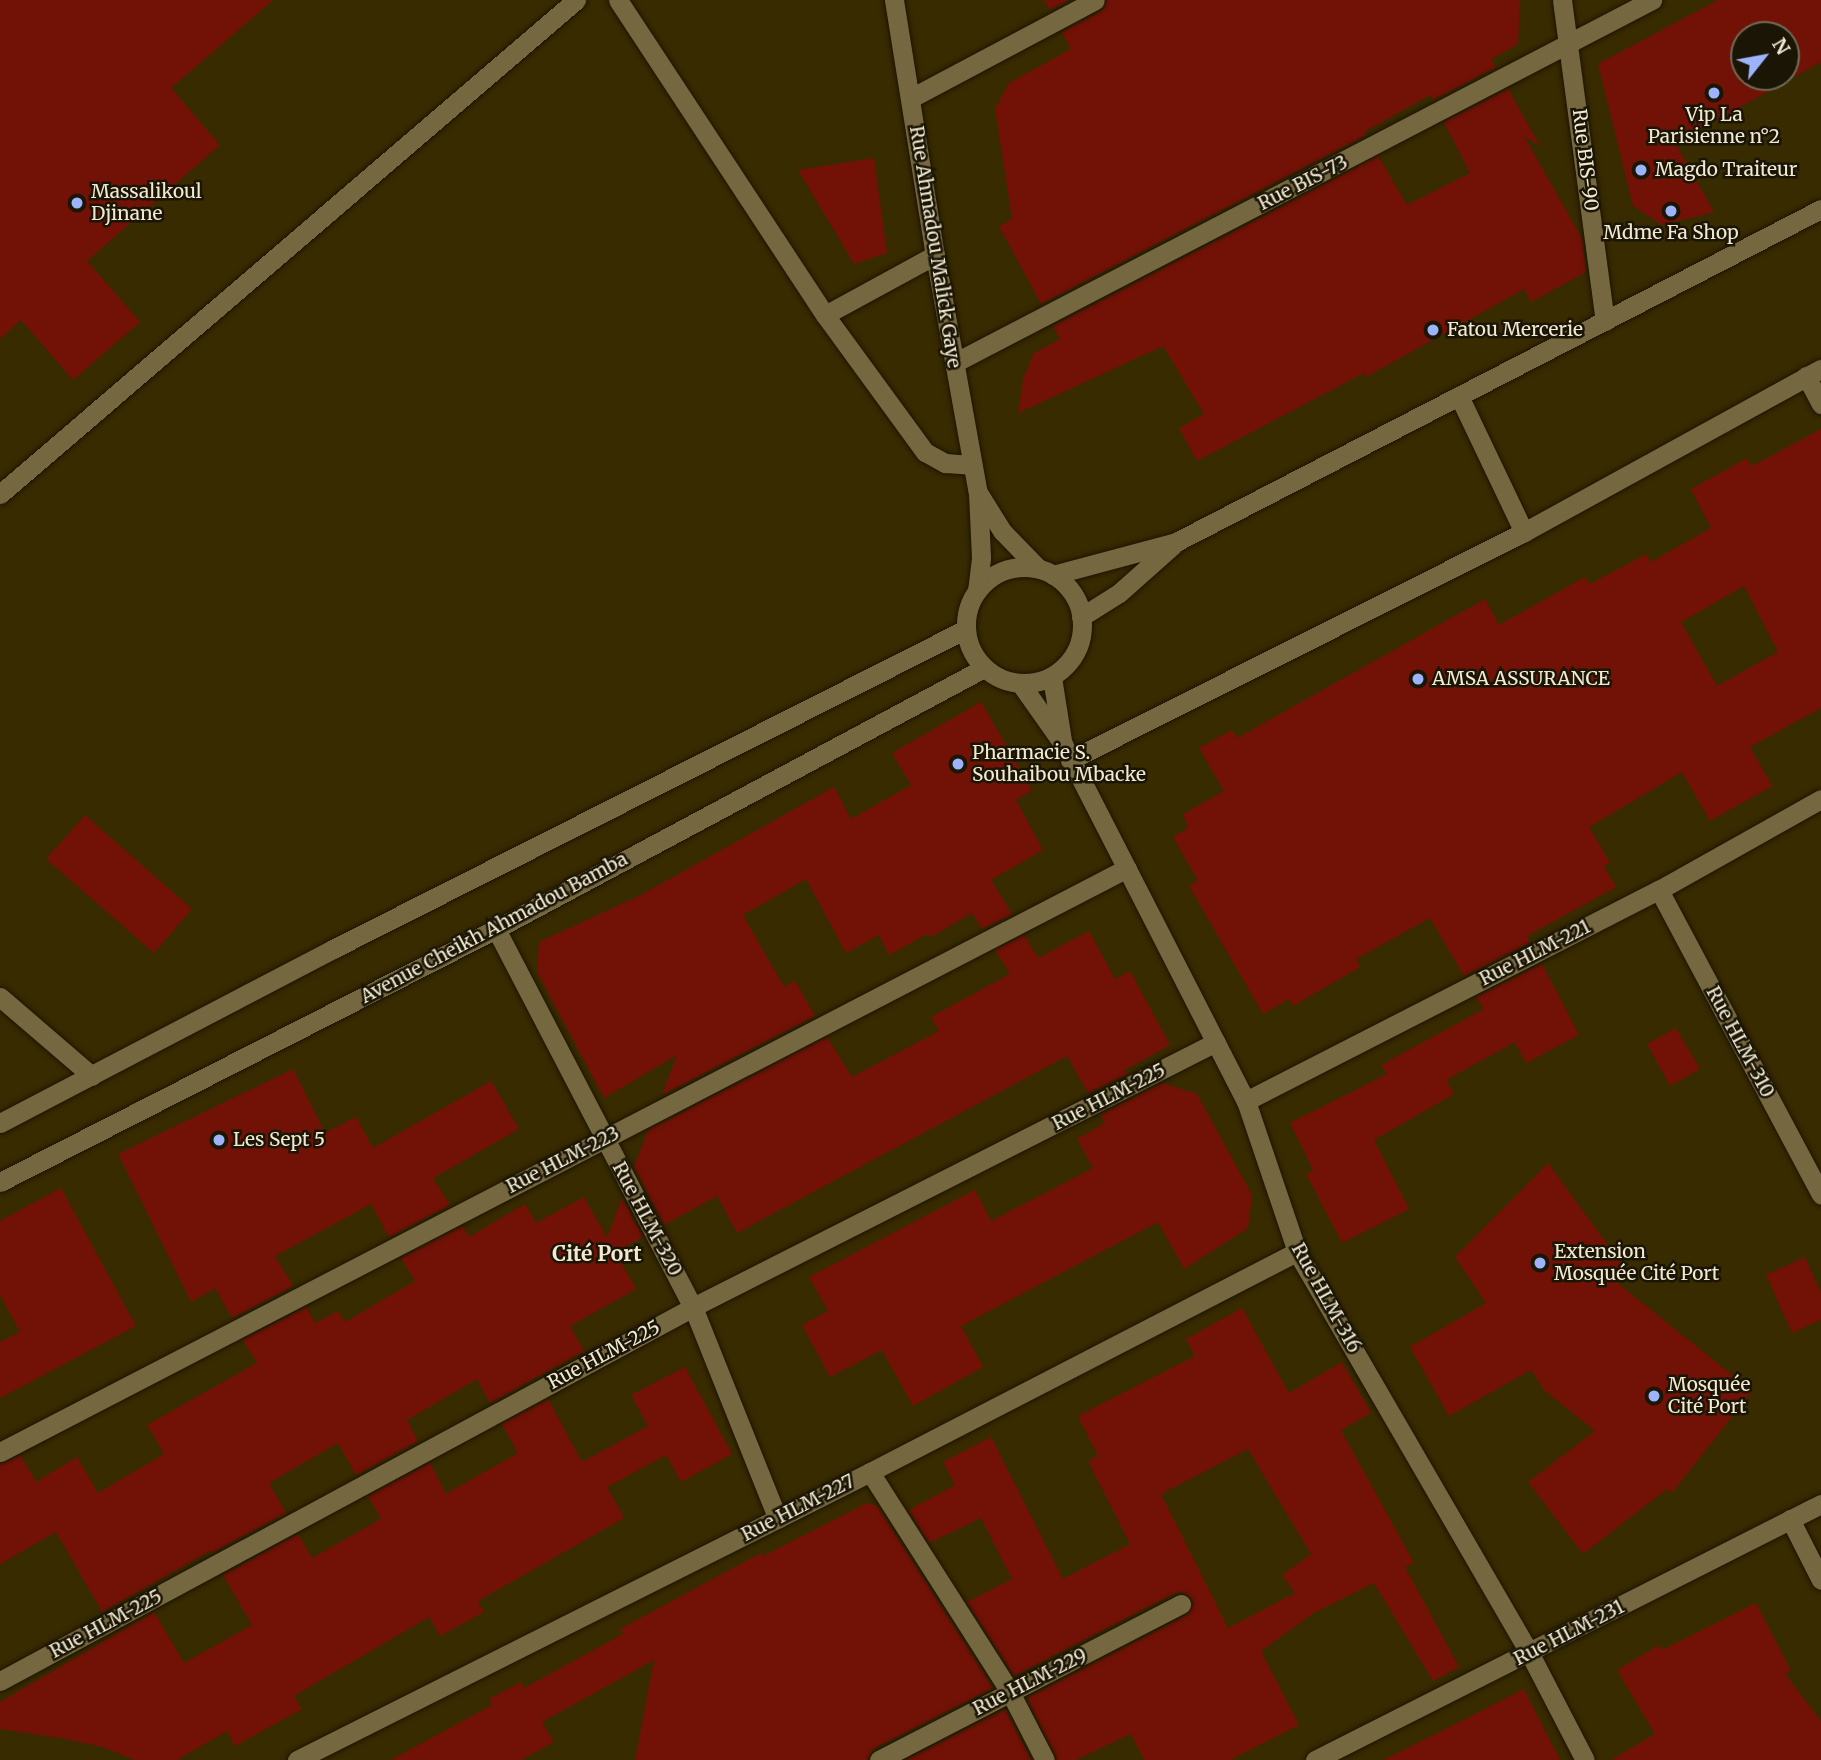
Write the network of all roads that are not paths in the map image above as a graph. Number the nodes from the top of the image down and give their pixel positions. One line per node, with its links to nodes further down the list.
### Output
1 (576, 0): 19 (street)
2 (618, 0): 11 (street)
3 (894, 0): 8 (street, Rue Ahmadou Malick Gaye)
4 (1095, 0): 8 (street)
5 (1562, 0): 7 (street, Rue BIS-90)
6 (1652, 0): 7 (street, Rue BIS-73)
7 (1570, 44): 12 (street, Rue BIS-90); 13 (street, Rue BIS-73)
8 (911, 98): 10 (street, Rue Ahmadou Malick Gaye)
9 (1821, 209): 12 (street)
10 (935, 255): 11 (street); 13 (street, Rue Ahmadou Malick Gaye)
11 (825, 315): 17 (street)
12 (1605, 321): 15 (street)
13 (954, 363): 17 (street, Rue Ahmadou Malick Gaye)
14 (1813, 373): 16 (street); 20 (street)
15 (1460, 396): 20 (street); 21 (street)
16 (1821, 404)
17 (972, 465): 18 (street, Rue Ahmadou Malick Gaye)
18 (978, 493): 22 (street, Rue Ahmadou Malick Gaye); 23 (street, Rue Ahmadou Malick Gaye)
19 (0, 494)
20 (1524, 532): 29 (street)
21 (1176, 542): 22 (street); 24 (street)
22 (1046, 572): 23 (street); 24 (street)
23 (976, 591): 25 (street)
24 (1081, 617): 27 (street)
25 (966, 629): 26 (street); 36 (street)
26 (984, 668): 28 (street); 33 (street, Avenue Cheikh Ahmadou Bamba)
27 (1052, 677): 28 (street); 29 (street, Rue HLM-316)
28 (1020, 683): 29 (street, Rue HLM-316)
29 (1067, 752): 31 (street, Rue HLM-316)
30 (1821, 799): 32 (street, Rue HLM-221)
31 (1127, 868): 35 (street, Rue HLM-316); 39 (street, Rue HLM-223)
32 (1659, 890): 37 (street, Rue HLM-221); 41 (street, Rue HLM-310)
33 (496, 929): 39 (street, Rue HLM-320); 40 (street, Avenue Cheikh Ahmadou Bamba)
34 (0, 997): 36 (street)
35 (1216, 1042): 37 (street, Rue HLM-316); 43 (street, Rue HLM-225)
36 (92, 1076): 38 (street)
37 (1246, 1101): 42 (street, Rue HLM-316)
38 (0, 1123)
39 (605, 1138): 43 (street, Rue HLM-320); 44 (street, Rue HLM-223)
40 (0, 1182)
41 (1821, 1195)
42 (1297, 1252): 45 (street, Rue HLM-227); 51 (street, Rue HLM-316)
43 (694, 1307): 47 (street, Rue HLM-320); 52 (street, Rue HLM-225)
44 (0, 1452)
45 (870, 1472): 47 (street, Rue HLM-227); 53 (street)
46 (1821, 1504): 48 (street, Rue HLM-231)
47 (778, 1519): 54 (street, Rue HLM-227)
48 (1790, 1519): 49 (street); 51 (street, Rue HLM-231)
49 (1821, 1580)
50 (1181, 1604): 53 (street, Rue HLM-229)
51 (1530, 1654): 57 (street, Rue HLM-231); 58 (street, Rue HLM-316)
52 (0, 1681)
53 (1010, 1692): 55 (street, Rue HLM-229); 56 (street)
54 (297, 1760)
55 (879, 1760)
56 (1045, 1760)
57 (1315, 1760)
58 (1585, 1760)

